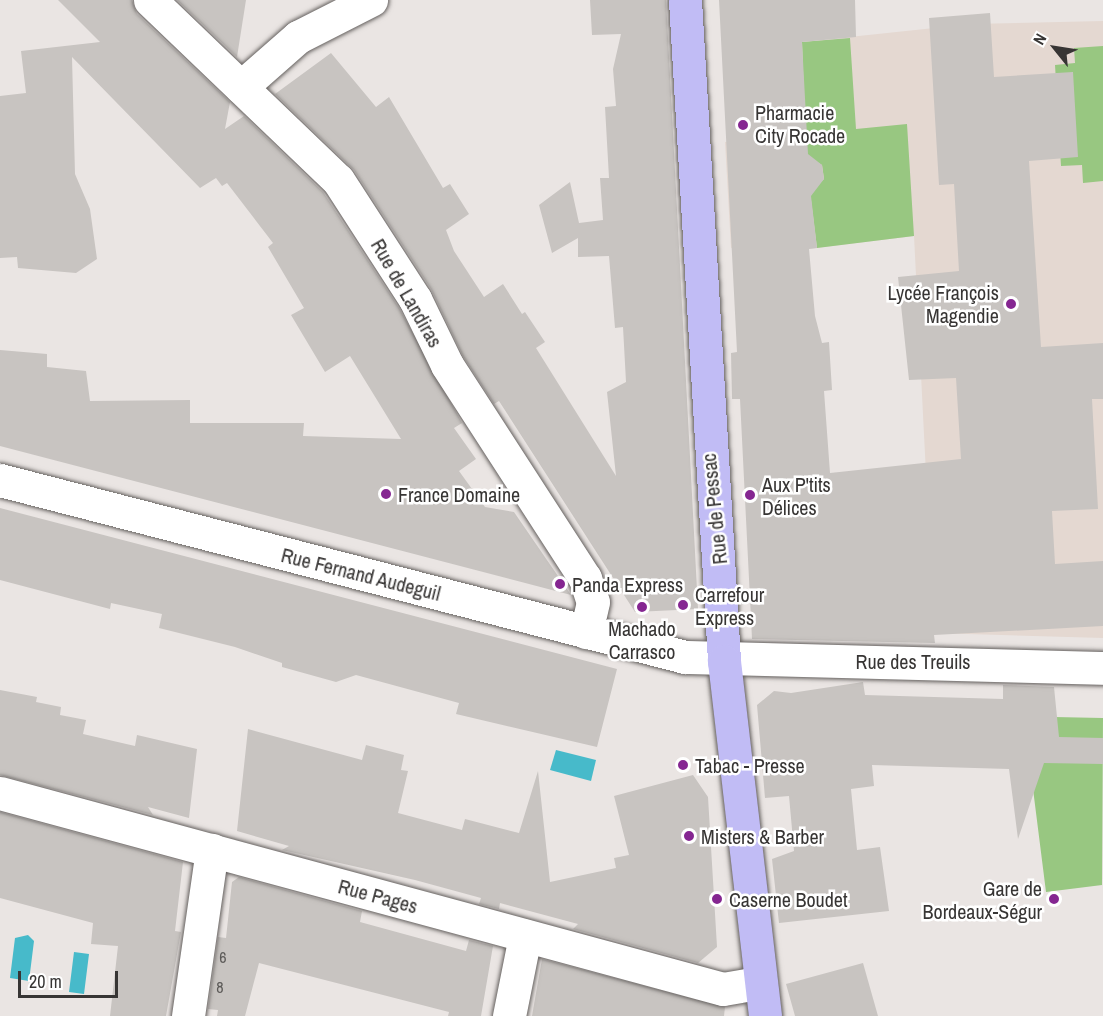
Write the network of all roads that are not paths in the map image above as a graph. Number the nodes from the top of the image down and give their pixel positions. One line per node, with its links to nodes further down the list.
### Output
1 (150, 0): 4 (street, Rue de Landiras)
2 (371, 0): 4 (street)
3 (685, 0): 7 (main road, Rue de Pessac)
4 (241, 87): 6 (street, Rue de Landiras)
5 (0, 480): 6 (street, Rue Fernand Audeguil)
6 (586, 632): 7 (street, Rue Fernand Audeguil)
7 (724, 661): 8 (street, Rue des Treuils); 12 (main road, Rue de Pessac)
8 (1103, 668)
9 (0, 793): 10 (street, Rue Pages)
10 (212, 850): 11 (street, Rue Pages); 13 (street)
11 (525, 936): 12 (street, Rue Pages); 14 (street)
12 (758, 983): 15 (main road, Rue de Pessac)
13 (188, 1016)
14 (509, 1016)
15 (765, 1016)

